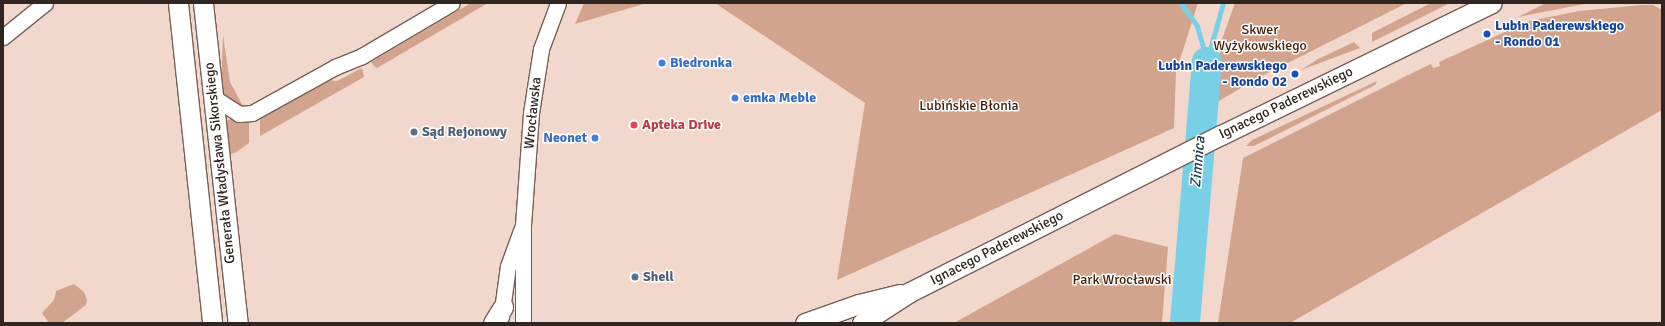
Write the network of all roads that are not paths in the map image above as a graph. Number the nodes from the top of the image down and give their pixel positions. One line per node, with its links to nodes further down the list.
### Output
1 (45, 3): 9 (street)
2 (178, 3): 14 (street, Generała Władysława Sikorskiego)
3 (202, 3): 10 (street, Generała Władysława Sikorskiego)
4 (452, 3): 10 (street)
5 (546, 3): 8 (street)
6 (558, 3): 8 (street, Wrocławska)
7 (1492, 3): 12 (street, Ignacego Paderewskiego)
8 (552, 17): 11 (street, Wrocławska)
9 (3, 37)
10 (213, 97): 15 (street, Generała Władysława Sikorskiego)
11 (523, 225): 13 (street, Wrocławska); 16 (street, Wrocławska)
12 (910, 292): 17 (street, Ignacego Paderewskiego); 18 (street, Ignacego Paderewskiego)
13 (499, 318)
14 (212, 322)
15 (238, 322)
16 (523, 323)
17 (805, 323)
18 (862, 323)

